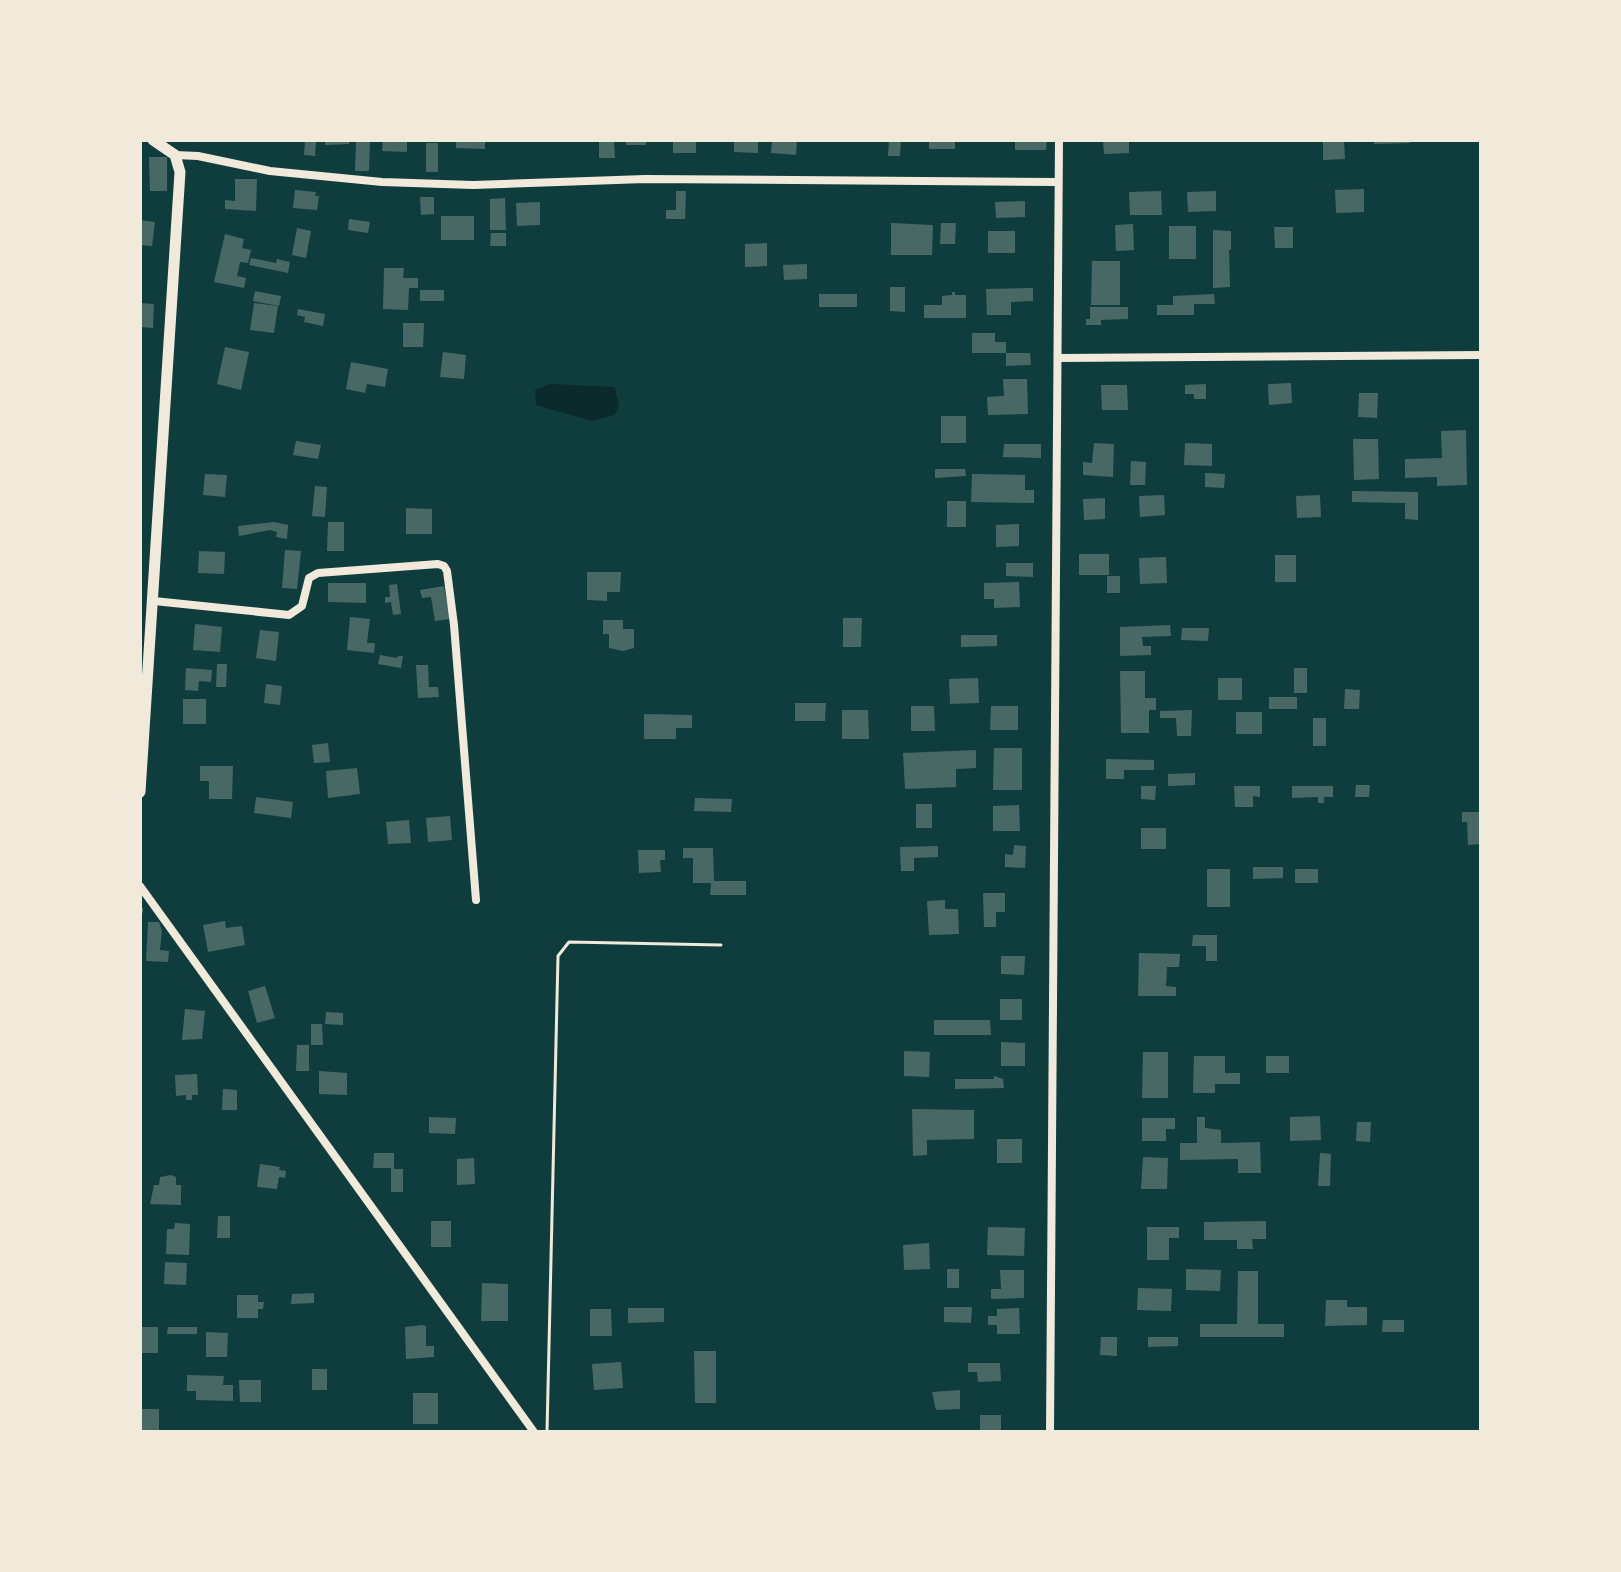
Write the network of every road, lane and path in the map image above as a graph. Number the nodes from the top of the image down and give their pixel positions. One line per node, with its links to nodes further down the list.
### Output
1 (153, 140): 3 (street)
2 (1059, 140): 4 (street)
3 (175, 155): 4 (street); 7 (street)
4 (1058, 182): 6 (street)
5 (1481, 355): 6 (street)
6 (1058, 358): 14 (street)
7 (154, 601): 8 (street); 10 (street)
8 (140, 792)
9 (140, 886): 12 (street)
10 (476, 900)
11 (721, 945): 13 (path)
12 (534, 1432)
13 (547, 1432)
14 (1050, 1432)

